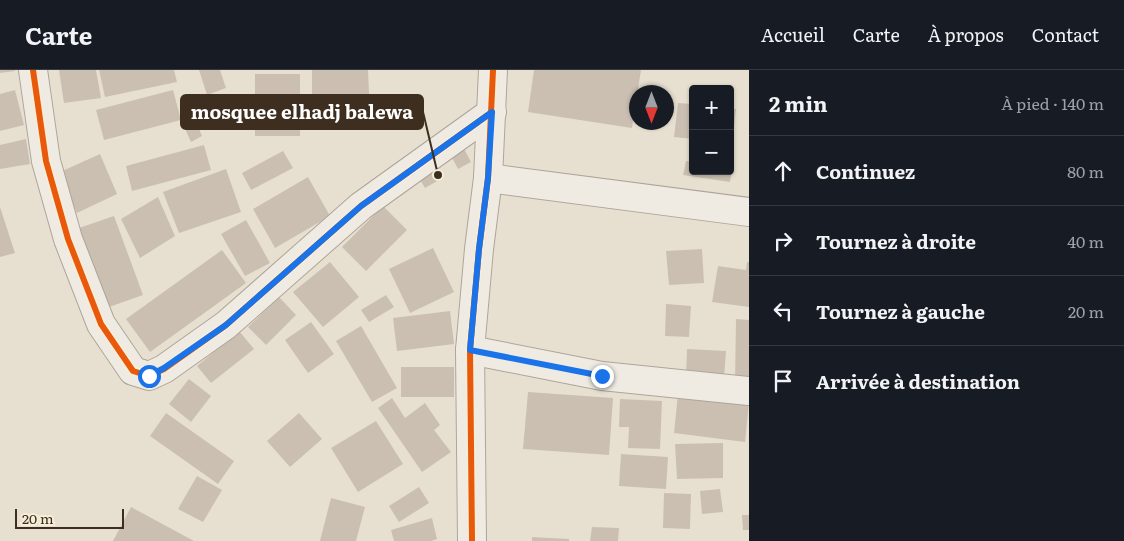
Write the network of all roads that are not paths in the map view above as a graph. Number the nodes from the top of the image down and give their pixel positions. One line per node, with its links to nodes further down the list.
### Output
1 (32, 70): 3 (street)
2 (493, 70): 3 (street)
3 (492, 112): 4 (street)
4 (488, 178): 5 (street); 6 (street)
5 (749, 212)
6 (470, 350): 7 (street); 8 (street)
7 (749, 391)
8 (472, 541)

